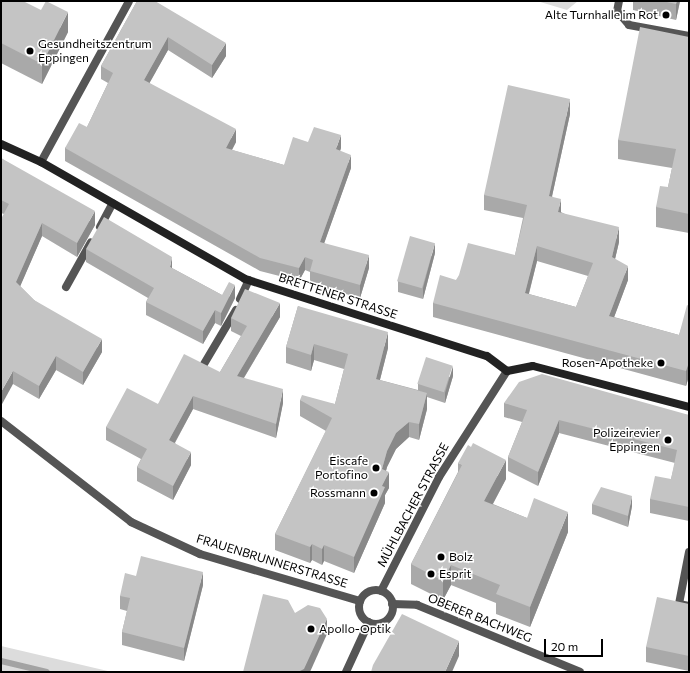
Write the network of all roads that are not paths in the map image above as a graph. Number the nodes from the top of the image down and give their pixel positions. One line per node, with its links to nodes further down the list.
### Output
1 (129, 1): 5 (street)
2 (619, 1): 3 (street)
3 (689, 36)
4 (1, 144): 5 (street, BRETTENER STRASSE)
5 (41, 162): 6 (street, BRETTENER STRASSE)
6 (113, 203): 7 (street, BRETTENER STRASSE); 8 (street)
7 (249, 280): 9 (street); 10 (street, BRETTENER STRASSE)
8 (66, 287)
9 (204, 364)
10 (507, 371): 11 (street); 14 (street, MÜHLBACHER STRASSE)
11 (689, 407)
12 (1, 422): 15 (street, FRAUENBRUNNERSTRASSE)
13 (689, 552): 17 (street)
14 (381, 591): 15 (street); 16 (street)
15 (360, 601): 18 (street)
16 (392, 604): 18 (street); 20 (street, OBERER BACHWEG)
17 (689, 606)
18 (369, 622): 19 (street)
19 (346, 672)
20 (580, 672)

